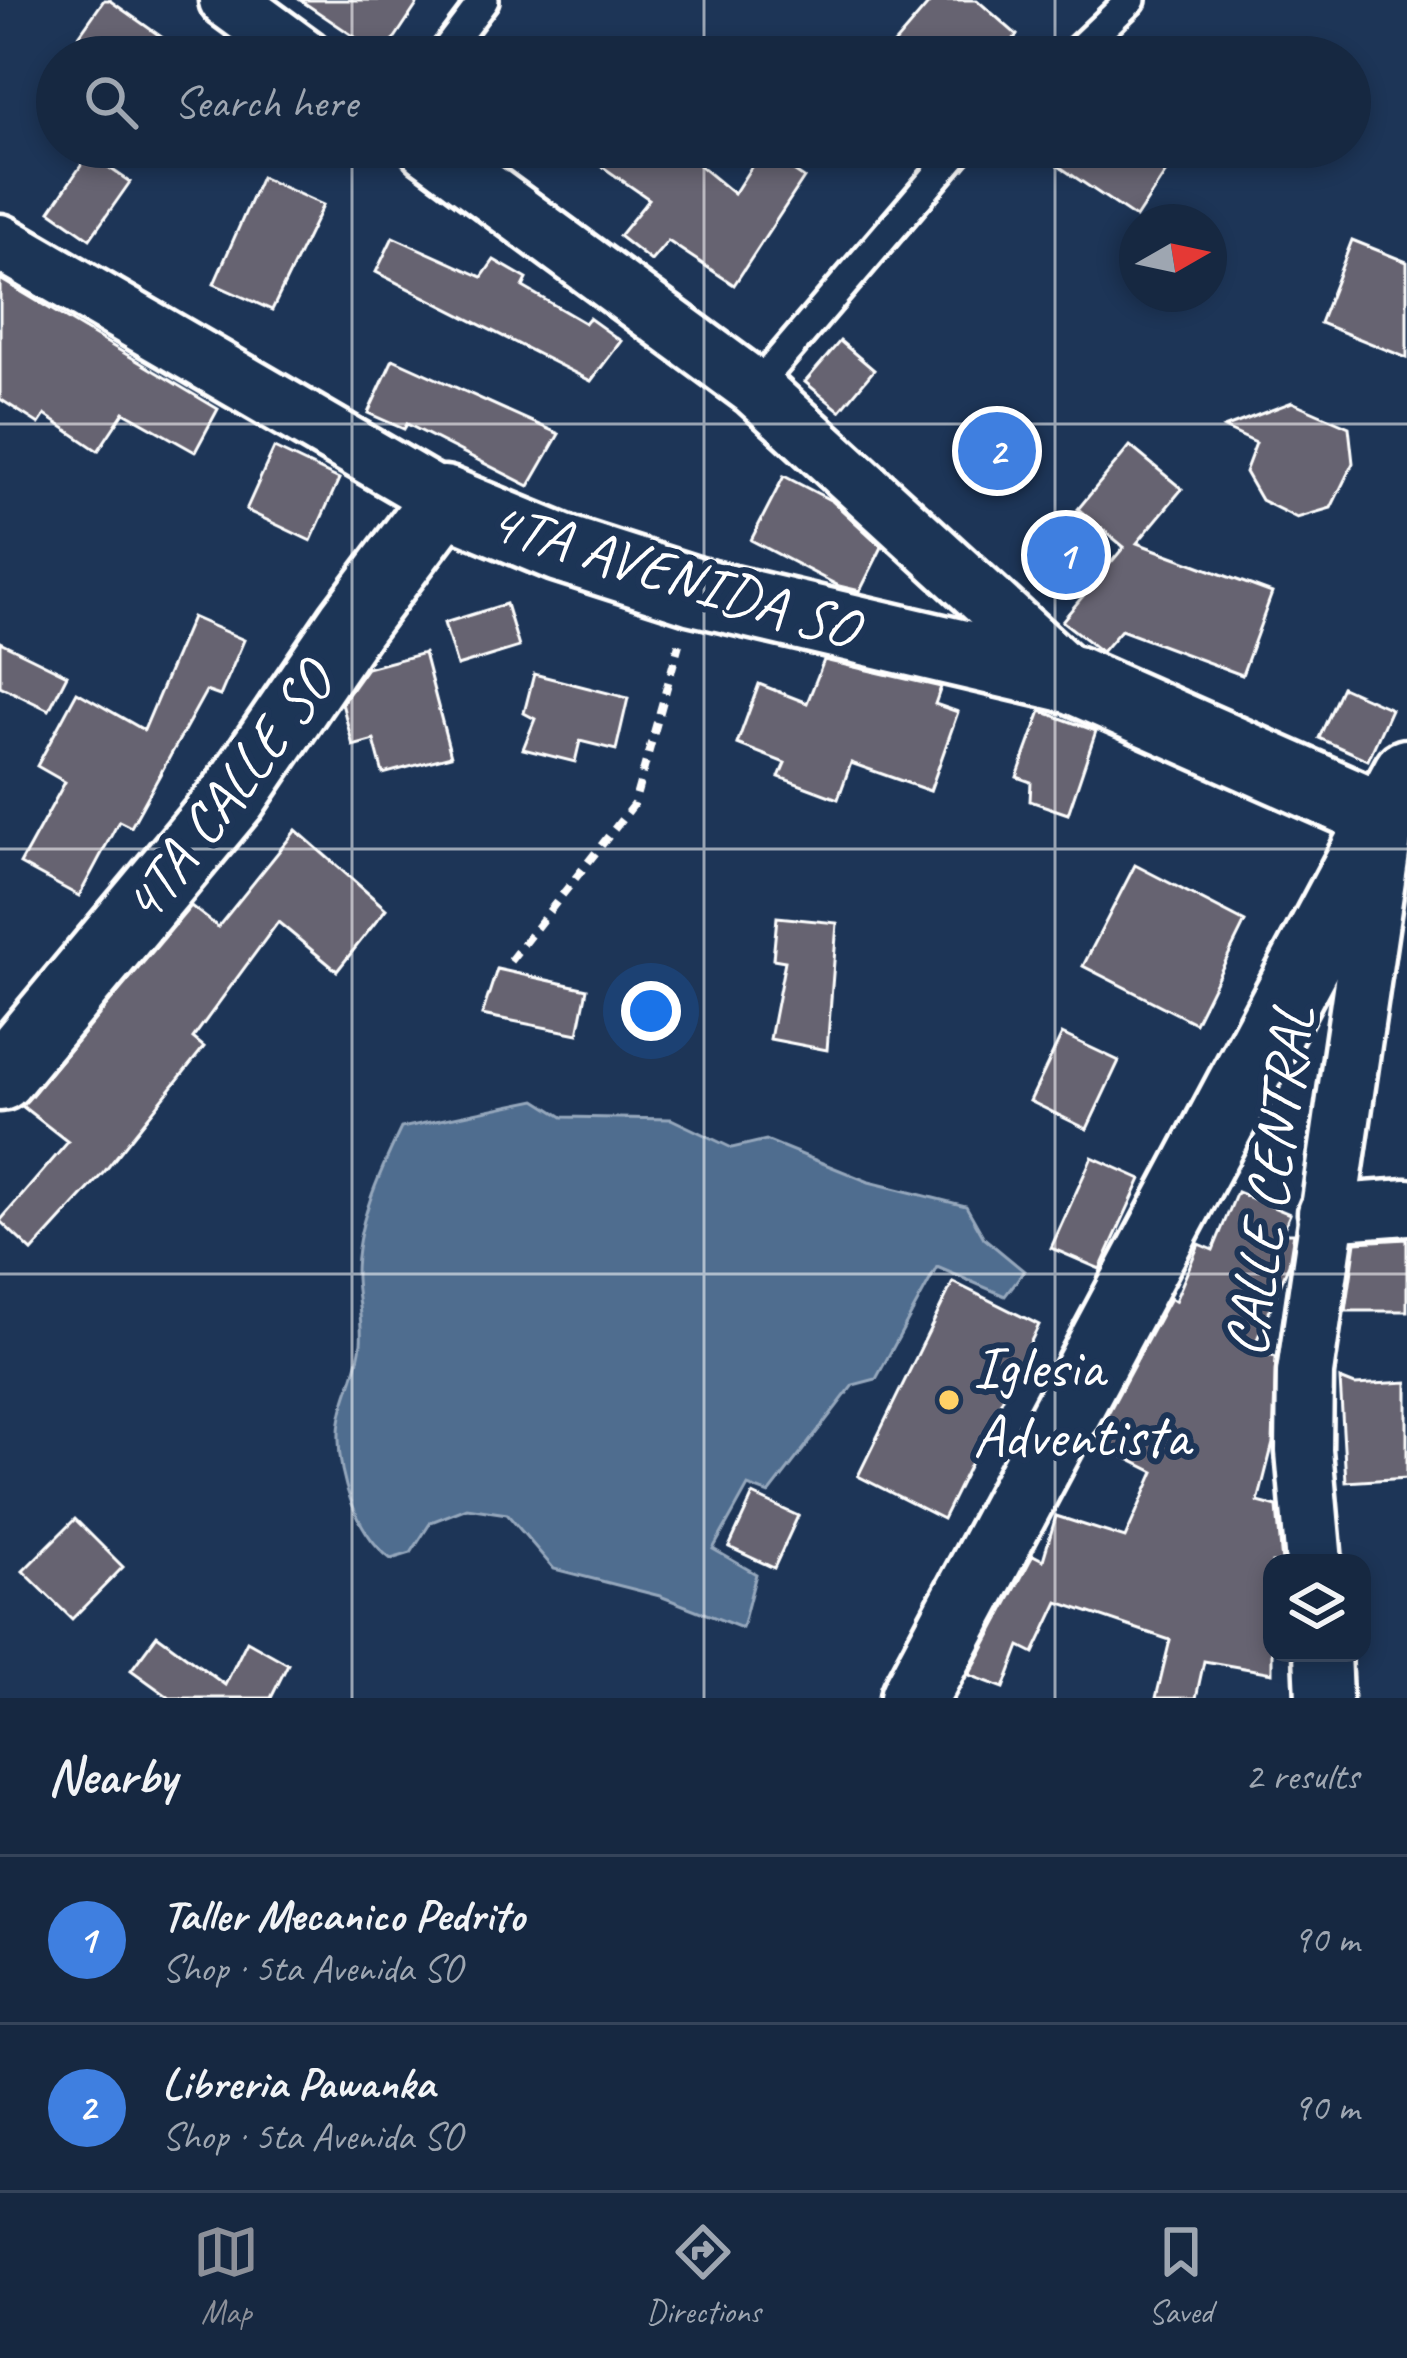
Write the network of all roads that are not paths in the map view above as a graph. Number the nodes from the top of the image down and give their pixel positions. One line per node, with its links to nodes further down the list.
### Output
1 (227, 0): 4 (street)
2 (484, 0): 5 (lane)
3 (1130, 0): 6 (lane)
4 (276, 36)
5 (457, 36)
6 (1093, 36)
7 (456, 168): 10 (street)
8 (943, 168): 10 (lane)
9 (0, 242): 11 (street, 4TA AVENIDA SO)
10 (755, 388): 12 (street)
11 (444, 500): 12 (street, 4TA AVENIDA SO); 14 (street, 4TA CALLE SO)
12 (1074, 680): 13 (street, 4TA AVENIDA SO)
13 (1400, 807): 16 (street, CALLE CENTRAL); 19 (street)
14 (0, 1077)
15 (1407, 1208): 16 (street)
16 (1326, 1213): 17 (street, CALLE CENTRAL)
17 (1313, 1554)
18 (1322, 1662): 20 (street)
19 (914, 1698)
20 (1324, 1698)

